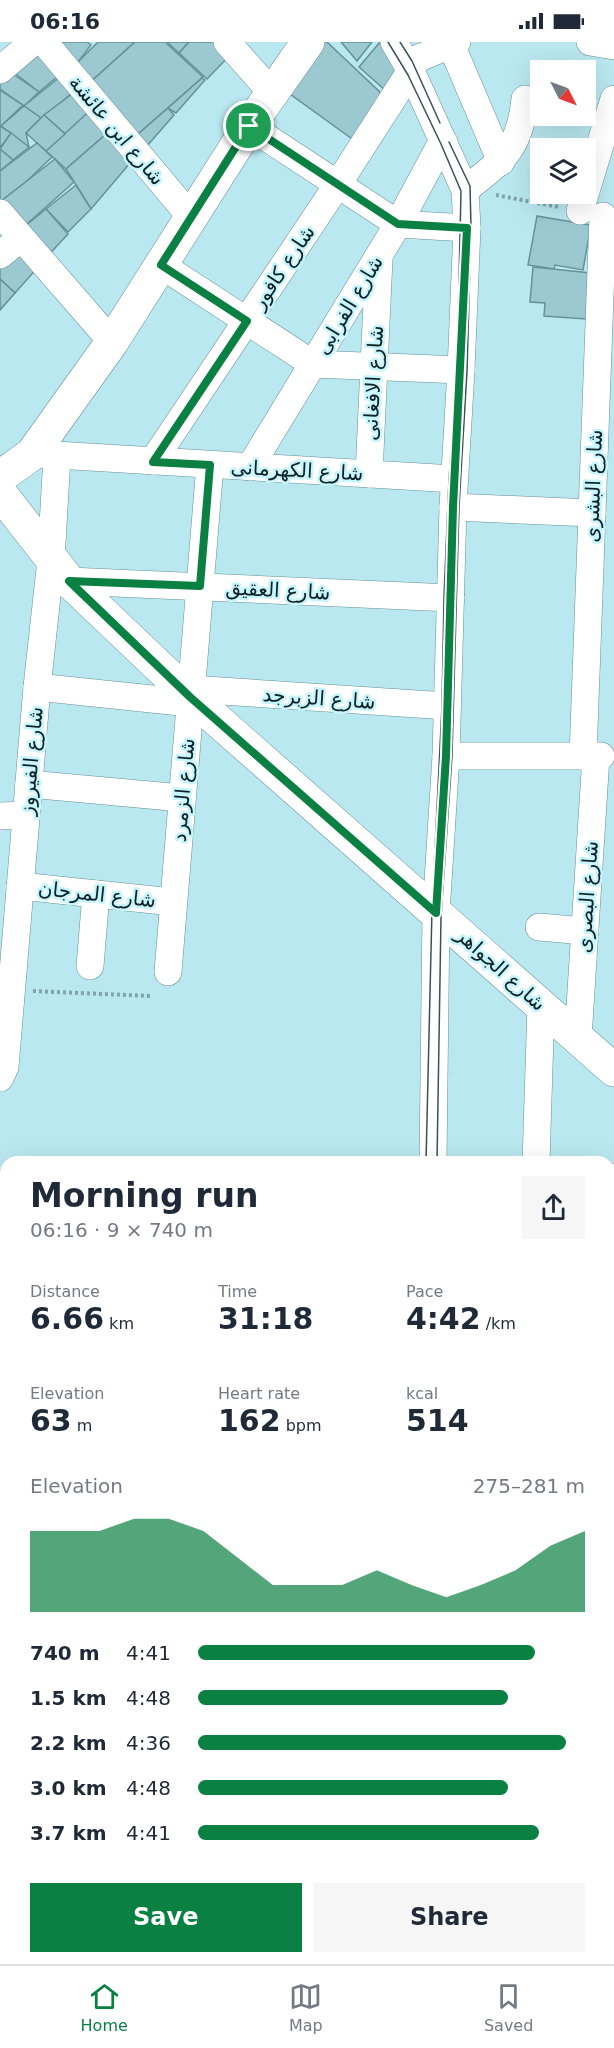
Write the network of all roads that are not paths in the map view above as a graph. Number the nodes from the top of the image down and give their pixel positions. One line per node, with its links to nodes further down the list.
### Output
1 (33, 42): 9 (street)
2 (44, 42): 19 (street, شارع ابن عائشة)
3 (227, 42): 10 (street)
4 (308, 42): 10 (main road)
5 (590, 42): 7 (street)
6 (453, 43): 8 (street); 15 (street)
7 (614, 46)
8 (404, 59): 14 (street); 16 (street, شارع كافور)
9 (0, 70)
10 (272, 93): 13 (main road)
11 (525, 99): 15 (street)
12 (614, 99): 37 (street, شارع البشرى)
13 (249, 126): 16 (street); 19 (main road)
14 (444, 142): 17 (street); 20 (street, شارع الفرابى)
15 (501, 162): 17 (street)
16 (338, 184): 20 (street); 26 (street, شارع كافور)
17 (465, 190): 21 (street)
18 (0, 213): 22 (street)
19 (191, 217): 25 (main road)
20 (398, 224): 21 (street); 24 (street, شارع الفرابى)
21 (467, 228): 30 (street)
22 (21, 238): 23 (street); 27 (street)
23 (0, 255)
24 (379, 255): 28 (street, شارع الفرابى); 29 (street, شارع الافغانى)
25 (161, 265): 26 (street); 27 (main road)
26 (247, 321): 28 (street); 31 (street, شارع كافور)
27 (112, 342): 34 (main road)
28 (313, 364): 29 (street); 33 (street, شارع الفرابى)
29 (374, 367): 30 (street); 35 (street, شارع الافغانى)
30 (461, 370): 36 (street)
31 (153, 462): 32 (street, شارع الكهرمانى); 34 (street, شارع الكهرمانى)
32 (210, 465): 33 (street, شارع الكهرمانى); 42 (street, شارع الزمرد)
33 (250, 467): 35 (street, شارع الكهرمانى)
34 (16, 469): 41 (main road, شارع الجواهر); 41 (street, شارع الفيروز)
35 (369, 474): 36 (street, شارع الكهرمانى)
36 (454, 479): 38 (street)
37 (604, 486): 39 (street, شارع البشرى)
38 (453, 507): 39 (street); 43 (street)
39 (592, 513): 40 (street, شارع البشرى)
40 (603, 542): 48 (street, شارع البشرى)
41 (60, 570): 42 (street, شارع العقيق); 44 (street, شارع الفيروز); 45 (main road, شارع الجواهر)
42 (200, 586): 43 (street, شارع العقيق); 45 (street, شارع الزمرد)
43 (451, 598): 46 (street)
44 (37, 687): 45 (street, شارع الزبرجد); 49 (street, شارع الفيروز)
45 (190, 696): 46 (street, شارع الزبرجد); 50 (street, شارع الزمرد); 55 (main road, شارع الجواهر)
46 (447, 706): 47 (street)
47 (446, 756): 48 (street); 55 (street)
48 (598, 756): 57 (street, شارع البصرى)
49 (29, 784): 50 (street); 51 (street, شارع الفيروز)
50 (182, 798): 54 (street, شارع الزمرد)
51 (13, 815): 52 (street, شارع الفيروز)
52 (20, 886): 53 (street, شارع المرجان); 63 (street, شارع الفيروز)
53 (96, 894): 54 (street, شارع المرجان); 58 (street)
54 (173, 902): 59 (street, شارع الزمرد)
55 (436, 913): 60 (main road, شارع الجواهر); 64 (street)
56 (539, 927): 57 (street)
57 (585, 931): 61 (street, شارع البصرى)
58 (90, 966)
59 (168, 972)
60 (541, 1005): 61 (main road, شارع الجواهر); 65 (street)
61 (578, 1038): 62 (main road, شارع الجواهر)
62 (614, 1070)
63 (2, 1072)
64 (433, 1156)
65 (536, 1156)

